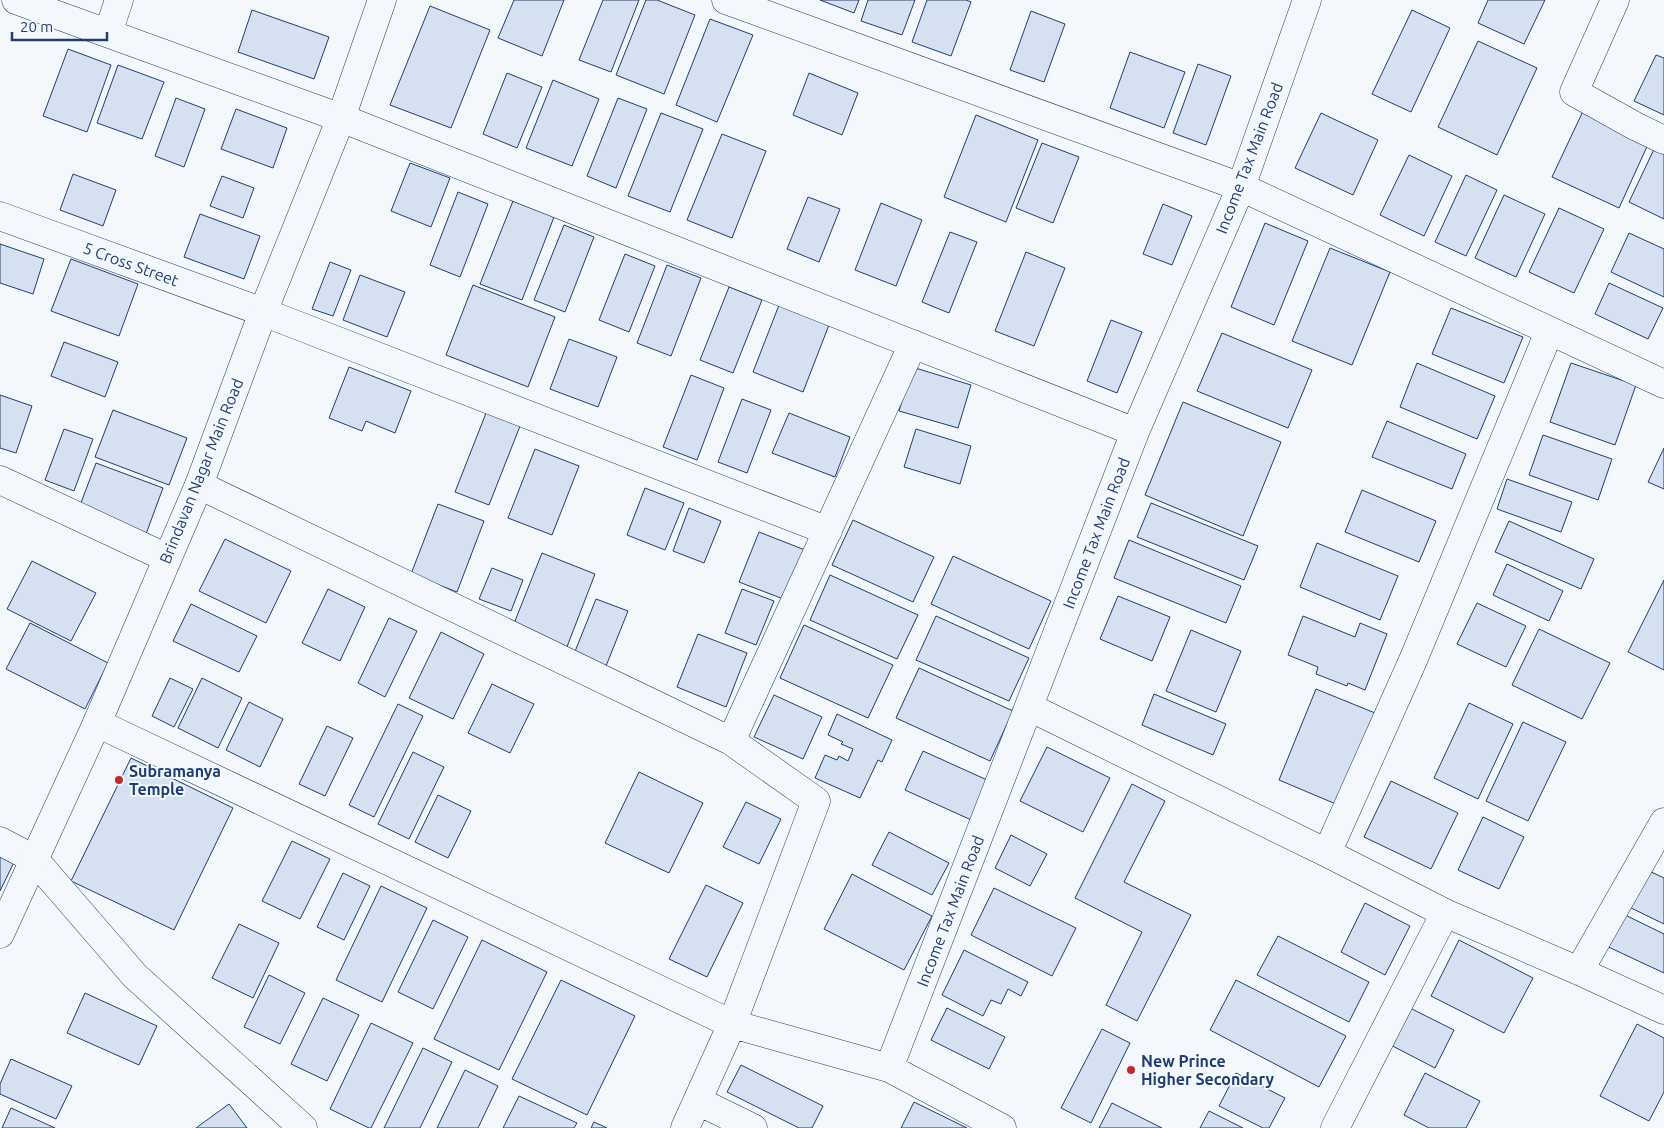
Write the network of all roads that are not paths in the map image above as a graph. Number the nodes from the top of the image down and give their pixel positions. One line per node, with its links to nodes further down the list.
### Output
1 (16, 0): 7 (street)
2 (119, 0): 7 (street)
3 (382, 0): 8 (street, Brindavan Nagar Main Road)
4 (726, 0): 10 (street)
5 (1307, 0): 10 (street, Income Tax Main Road)
6 (1615, 0): 9 (street)
7 (108, 33): 8 (street)
8 (341, 118): 12 (street, Brindavan Nagar Main Road); 14 (street)
9 (1664, 140)
10 (1241, 188): 13 (street); 16 (street, Income Tax Main Road)
11 (0, 216): 12 (street, 5 Cross Street)
12 (263, 312): 18 (street, Brindavan Nagar Main Road); 19 (street, 5 Cross Street)
13 (1549, 332): 15 (street); 26 (street)
14 (913, 344): 16 (street); 19 (street)
15 (1664, 384)
16 (1135, 432): 21 (street, Income Tax Main Road)
17 (0, 480): 20 (street)
18 (199, 485): 20 (street, Brindavan Nagar Main Road); 23 (street)
19 (828, 531): 23 (street)
20 (167, 558): 22 (street, Brindavan Nagar Main Road)
21 (1029, 707): 26 (street); 33 (street, Income Tax Main Road)
22 (97, 723): 27 (street, Brindavan Nagar Main Road); 32 (street)
23 (731, 741): 32 (street)
24 (1664, 822): 30 (street)
25 (0, 841): 27 (street)
26 (1327, 853): 28 (street)
27 (34, 859): 29 (street, Brindavan Nagar Main Road); 35 (street)
28 (1445, 914): 30 (street); 39 (street)
29 (0, 934)
30 (1579, 971): 31 (street)
31 (1664, 1010)
32 (732, 1024): 33 (street); 34 (street)
33 (889, 1068): 38 (street)
34 (698, 1100): 36 (street); 37 (street)
35 (303, 1128)
36 (685, 1128)
37 (753, 1128)
38 (1002, 1128)
39 (1335, 1128)

